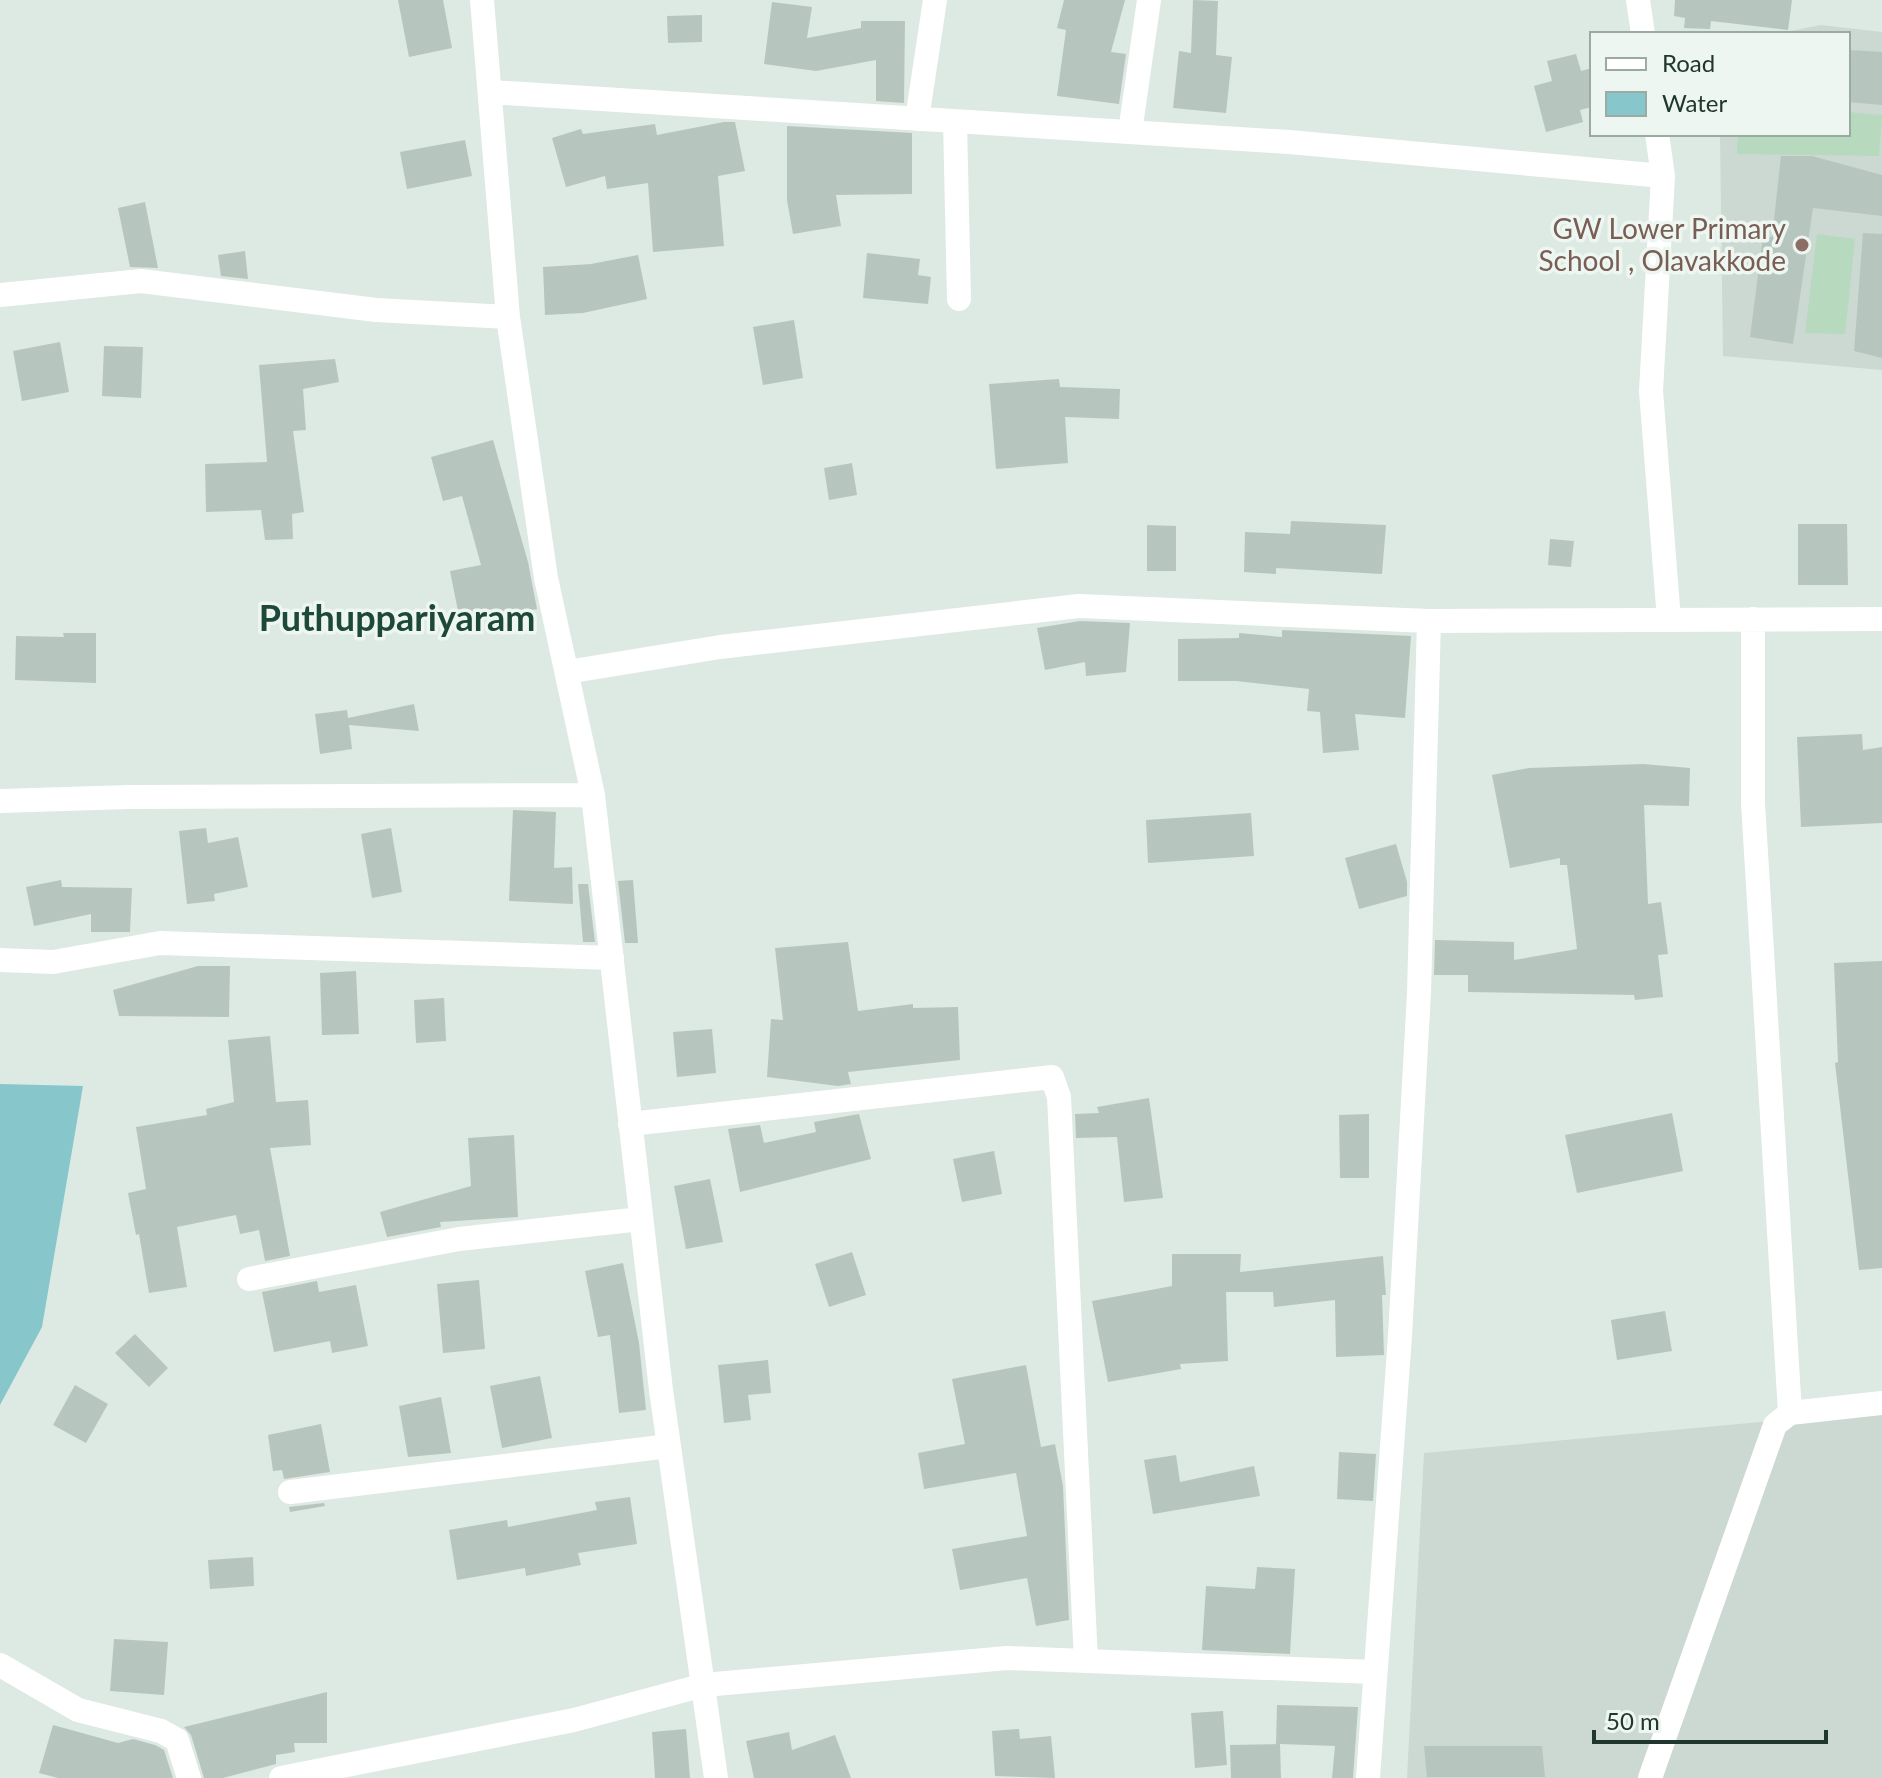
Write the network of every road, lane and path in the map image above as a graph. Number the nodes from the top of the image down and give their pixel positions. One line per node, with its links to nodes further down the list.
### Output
1 (482, 0): 6 (street)
2 (935, 0): 7 (street)
3 (1149, 0): 9 (street)
4 (1638, 0): 5 (street)
5 (1643, 32)
6 (490, 92): 7 (street); 14 (street)
7 (917, 119): 8 (street)
8 (955, 122): 9 (street); 13 (street)
9 (1130, 132): 11 (street)
10 (1657, 136): 11 (street)
11 (1663, 176): 17 (street)
12 (0, 295): 14 (street)
13 (959, 299)
14 (508, 317): 19 (street)
15 (1753, 619): 16 (street); 17 (street); 28 (street)
16 (1882, 619)
17 (1669, 620): 18 (street)
18 (1429, 621): 19 (street); 33 (street)
19 (567, 672): 20 (street)
20 (593, 795): 21 (street); 22 (street)
21 (0, 801)
22 (612, 958): 23 (street); 24 (street)
23 (0, 960)
24 (630, 1124): 25 (street); 31 (street)
25 (641, 1219): 26 (street); 29 (street)
26 (249, 1279)
27 (1882, 1403): 28 (street)
28 (1790, 1413): 39 (street)
29 (669, 1446): 30 (street); 34 (street)
30 (290, 1492)
31 (1086, 1661): 33 (street); 34 (street)
32 (0, 1665): 35 (street)
33 (1373, 1672): 38 (street)
34 (704, 1685): 36 (street); 37 (street)
35 (189, 1778)
36 (281, 1778)
37 (716, 1778)
38 (1368, 1778)
39 (1650, 1778)

